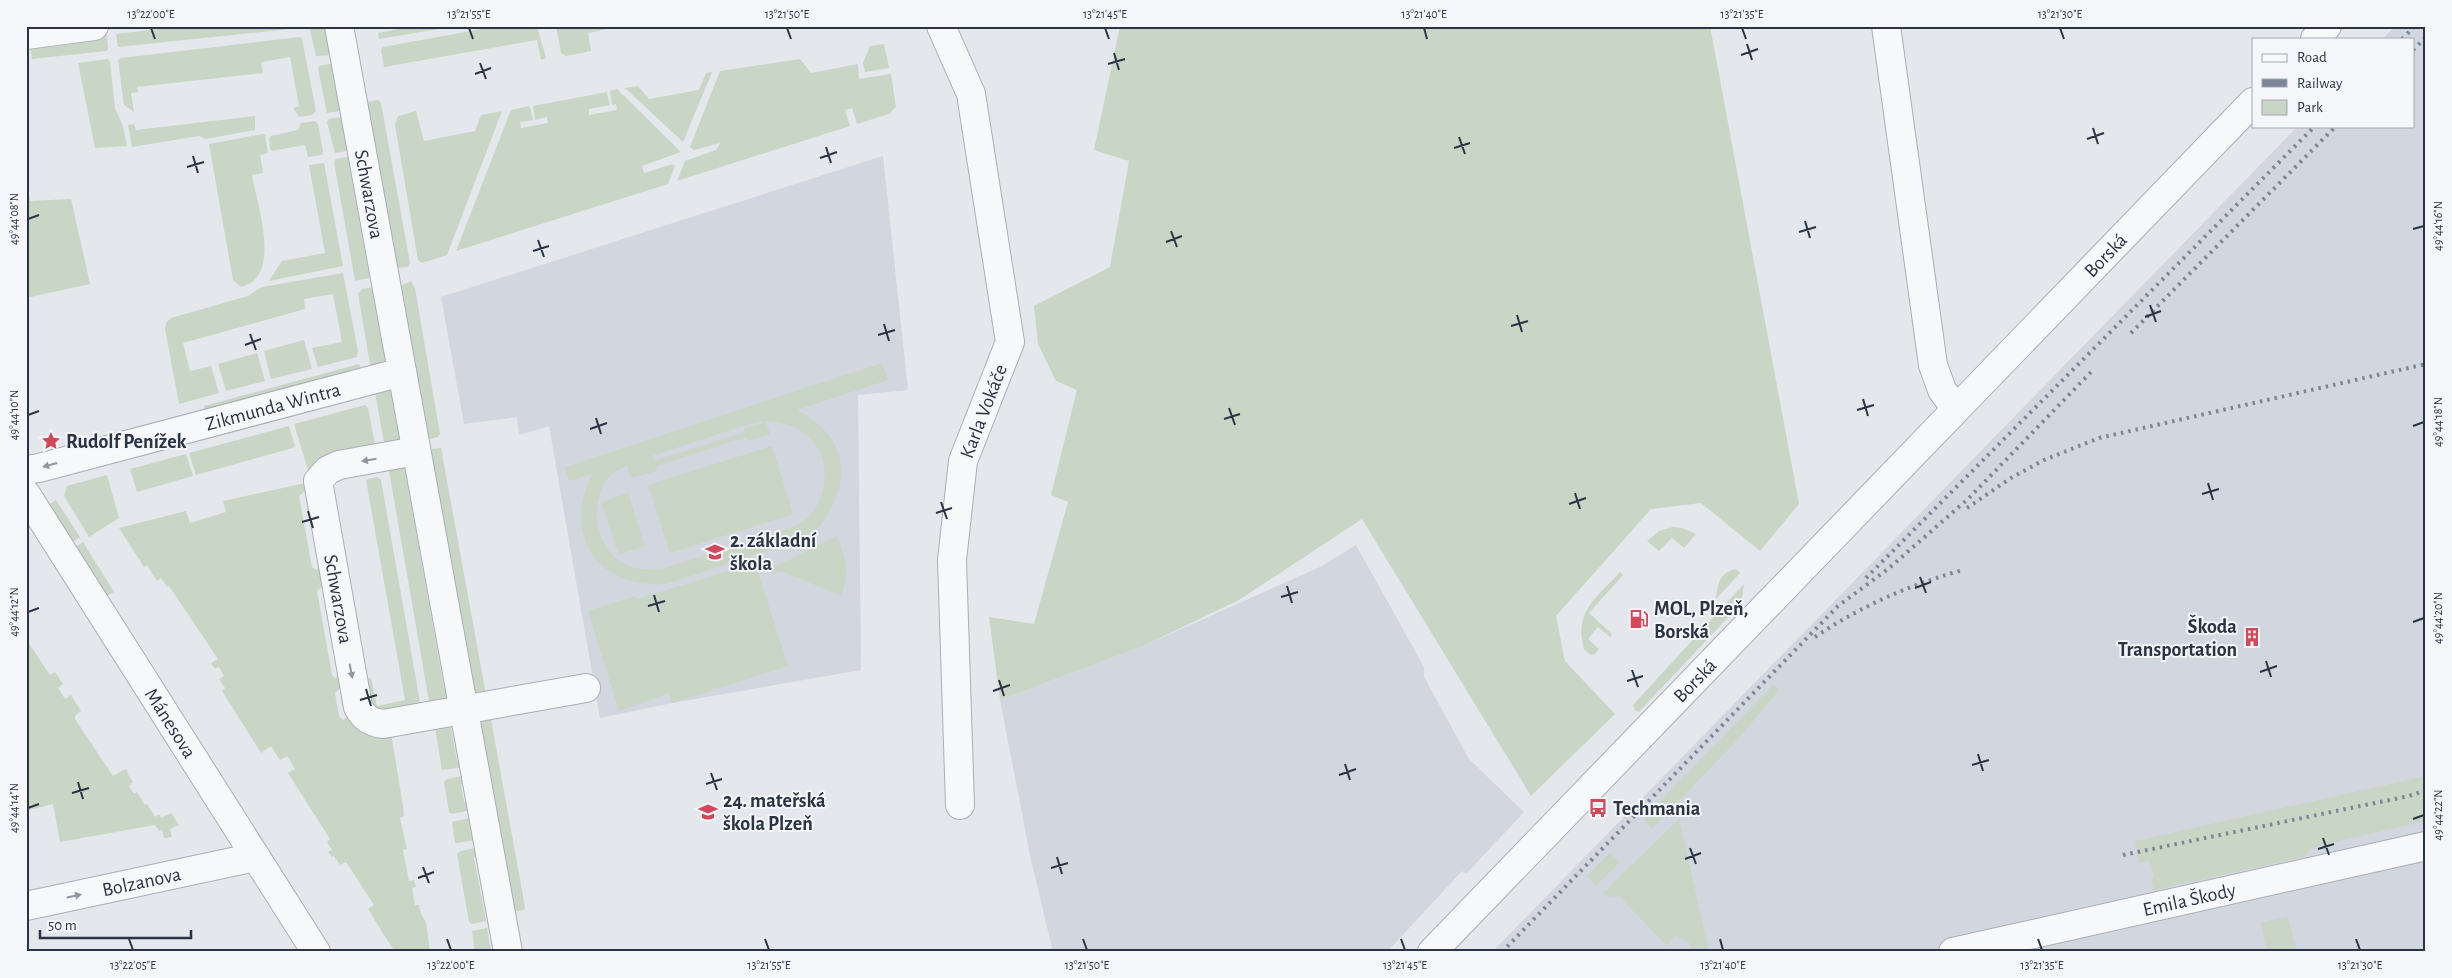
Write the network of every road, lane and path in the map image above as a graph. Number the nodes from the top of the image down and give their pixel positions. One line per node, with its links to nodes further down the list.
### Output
1 (94, 26): 6 (street)
2 (941, 26): 16 (street, Karla Vokáče)
3 (1886, 26): 10 (street)
4 (2327, 26): 7 (street)
5 (346, 27): 9 (street, Schwarzova)
6 (26, 35)
7 (2316, 38)
8 (2252, 103): 10 (street, Borská)
9 (402, 372): 11 (street, Schwarzova); 12 (street, Zikmunda Wintra, one-way to 12)
10 (1956, 409): 22 (street, Borská)
11 (416, 451): 15 (street, Schwarzova); 15 (street, Schwarzova, one-way to 15)
12 (26, 470)
13 (26, 494): 18 (street, Mánesova)
14 (586, 688): 15 (street, Schwarzova)
15 (464, 710): 21 (street, Schwarzova)
16 (960, 805)
17 (2426, 846): 23 (street, Emila Škody)
18 (256, 857): 19 (street, Bolzanova, one-way to 18); 20 (street, Mánesova)
19 (26, 906)
20 (316, 952)
21 (508, 952)
22 (1432, 952)
23 (1953, 952)

